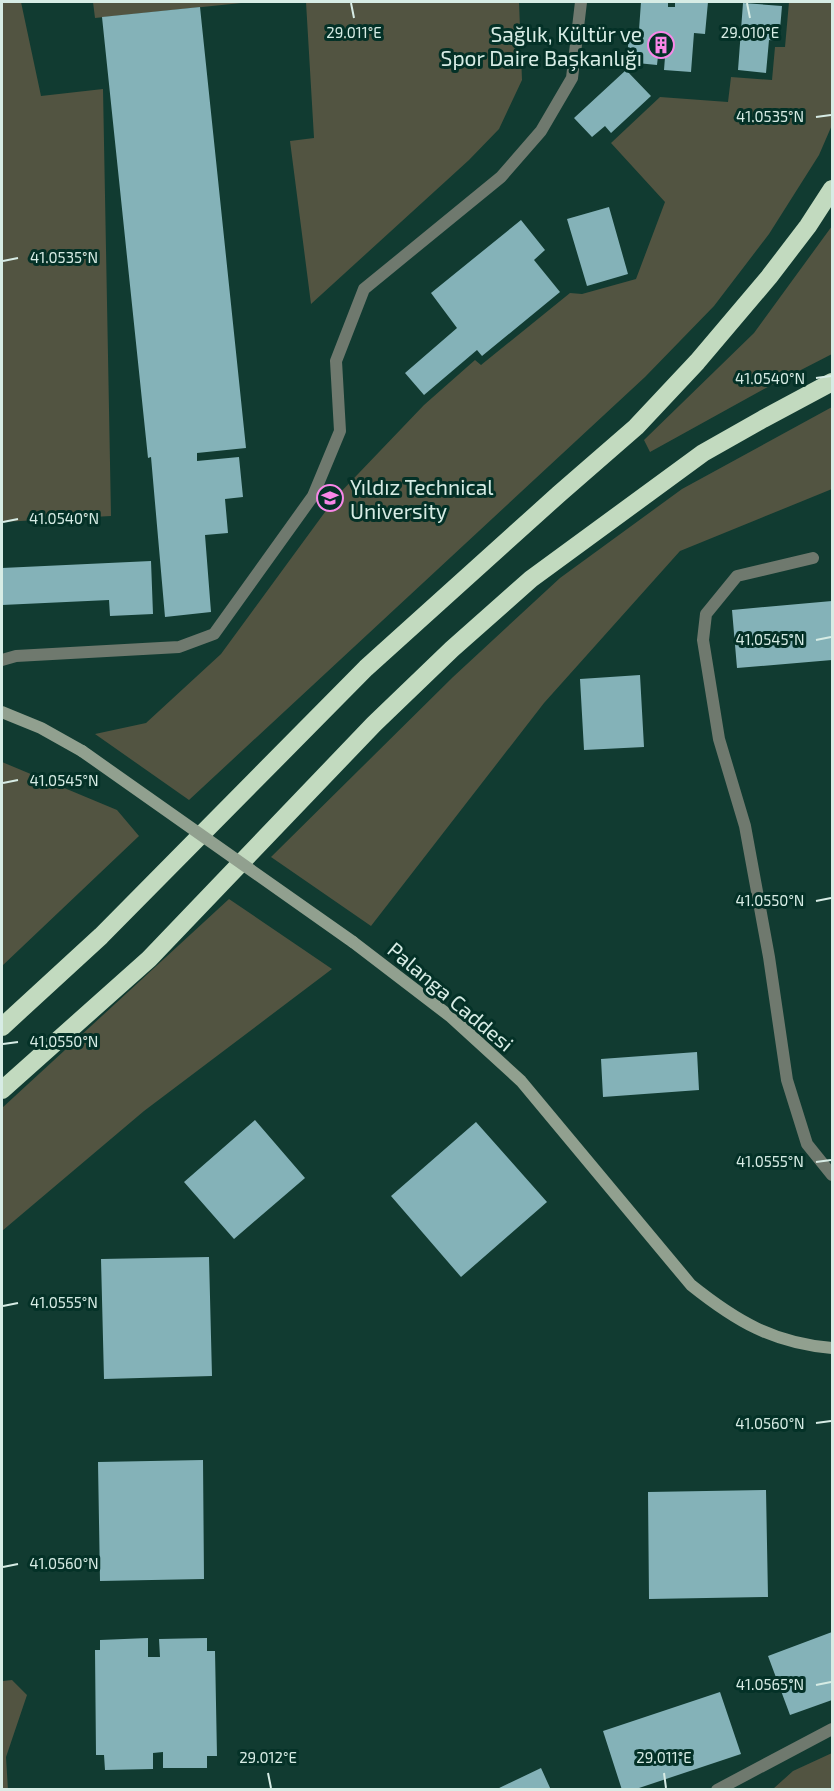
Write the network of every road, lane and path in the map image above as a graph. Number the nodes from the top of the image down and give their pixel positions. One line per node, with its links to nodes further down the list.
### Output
1 (581, 2): 5 (street)
2 (832, 189): 7 (highway)
3 (832, 382): 8 (highway)
4 (813, 558): 9 (street)
5 (2, 660)
6 (2, 712): 10 (main road, Palanga Caddesi, bridge)
7 (2, 1027)
8 (2, 1090)
9 (832, 1175)
10 (832, 1347)
11 (832, 1729): 12 (street)
12 (717, 1790)

